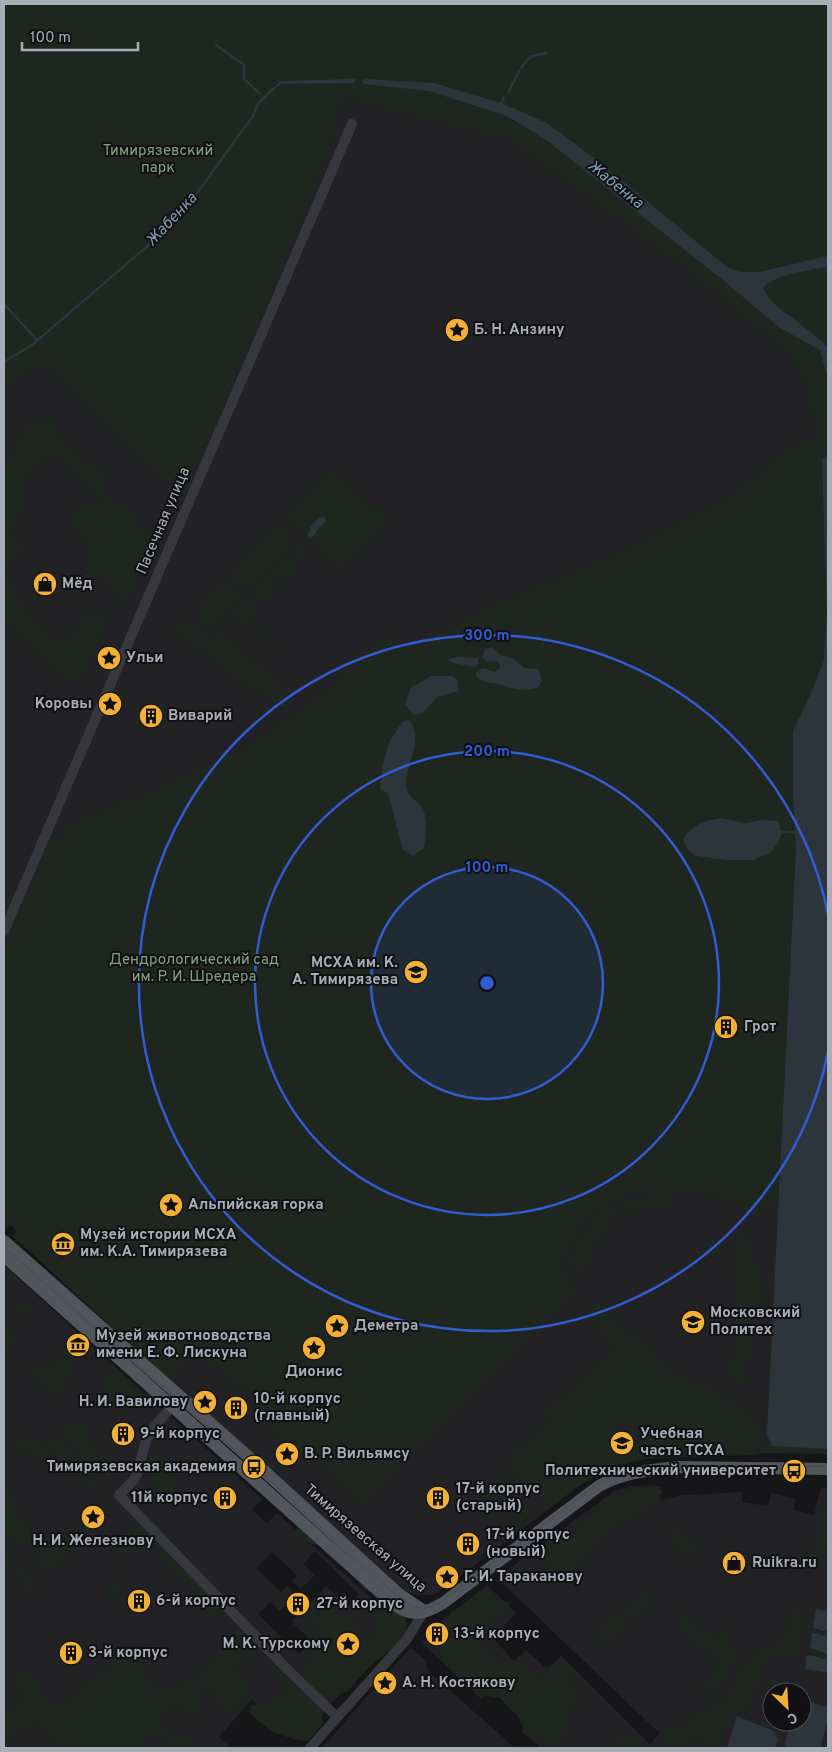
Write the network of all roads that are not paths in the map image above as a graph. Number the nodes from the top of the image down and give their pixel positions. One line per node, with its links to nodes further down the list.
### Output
1 (352, 124): 2 (street, Пасечная улица)
2 (4, 930)
3 (4, 1241): 5 (main road, Тимирязевская улица)
4 (4, 1256): 5 (main road, Тимирязевская улица)
5 (176, 1402): 7 (main road, Тимирязевская улица); 8 (street)
6 (828, 1469): 7 (main road)
7 (424, 1611): 8 (street)
8 (337, 1717): 9 (street)
9 (310, 1748)

